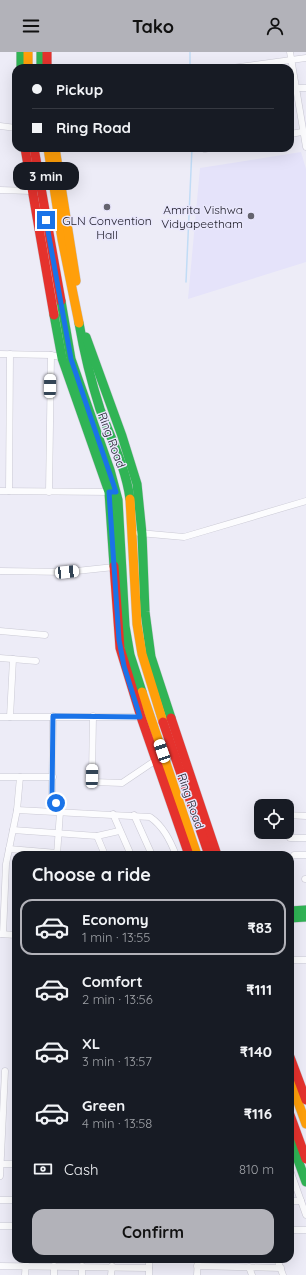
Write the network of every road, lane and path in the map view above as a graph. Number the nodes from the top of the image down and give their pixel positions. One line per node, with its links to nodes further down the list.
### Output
1 (21, 52): 8 (main road)
2 (28, 52): 9 (main road)
3 (41, 52): 10 (main road)
4 (47, 52): 11 (main road)
5 (290, 52): 7 (street)
6 (306, 58): 7 (street)
7 (290, 59): 12 (street); 13 (street)
8 (21, 64)
9 (28, 64)
10 (41, 64)
11 (48, 64)
12 (258, 64)
13 (291, 64)
14 (294, 80): 16 (street)
15 (306, 88): 16 (street)
16 (296, 91): 19 (street)
17 (0, 126): 18 (street)
18 (12, 128)
19 (303, 128): 20 (street)
20 (306, 147)
21 (26, 152): 27 (main road)
22 (35, 152): 31 (main road, Ring Road)
23 (49, 152): 25 (main road, Ring Road)
24 (55, 152): 25 (main road)
25 (57, 187): 37 (main road, Ring Road)
26 (0, 190): 27 (street)
27 (31, 191): 31 (main road)
28 (0, 354): 29 (street)
29 (10, 354): 30 (street); 33 (street)
30 (51, 355): 31 (street); 34 (street)
31 (66, 358): 35 (main road, Ring Road)
32 (0, 491): 33 (street)
33 (9, 491): 34 (street)
34 (49, 492): 35 (street)
35 (113, 492): 38 (main road); 74 (main road, Ring Road)
36 (306, 502): 37 (street)
37 (137, 533): 75 (main road, Ring Road); 76 (main road)
38 (114, 567): 39 (street); 49 (main road)
39 (0, 571)
40 (0, 631): 41 (street)
41 (45, 635)
42 (0, 658): 43 (street)
43 (13, 659): 44 (street); 48 (street)
44 (36, 661)
45 (53, 716): 46 (street); 48 (street); 53 (street)
46 (93, 716): 49 (street); 50 (street)
47 (0, 717): 48 (street)
48 (10, 717)
49 (140, 717): 50 (main road)
50 (156, 760): 73 (main road)
51 (0, 777): 52 (street)
52 (20, 777): 53 (street); 54 (street)
53 (53, 777): 55 (street)
54 (17, 810): 55 (street); 60 (street)
55 (60, 812): 56 (street); 62 (street)
56 (113, 814): 57 (street); 61 (street)
57 (134, 815): 71 (street); 72 (street)
58 (294, 815): 59 (street)
59 (306, 816)
60 (13, 830): 62 (street); 66 (street)
61 (119, 831): 63 (street); 70 (street)
62 (58, 833): 63 (street); 68 (street)
63 (97, 836): 69 (street)
64 (294, 838): 65 (street)
65 (306, 838)
66 (9, 849): 67 (street); 79 (street)
67 (18, 851)
68 (57, 851)
69 (103, 851)
70 (129, 851)
71 (150, 851)
72 (174, 851)
73 (188, 851)
74 (196, 851)
75 (208, 851)
76 (216, 851)
77 (294, 855): 78 (street)
78 (306, 855)
79 (3, 864): 84 (street)
80 (306, 910): 81 (main road)
81 (294, 911)
82 (306, 917): 83 (main road)
83 (294, 918)
84 (2, 934): 85 (street)
85 (12, 935)
86 (294, 960): 87 (street)
87 (306, 960)
88 (294, 1068): 91 (main road)
89 (6, 1071): 94 (street)
90 (294, 1091): 92 (main road)
91 (306, 1100)
92 (306, 1124)
93 (294, 1126): 96 (main road)
94 (1, 1136): 97 (street)
95 (294, 1149): 101 (main road)
96 (306, 1159)
97 (1, 1164): 98 (street); 99 (street)
98 (12, 1164)
99 (0, 1176)
100 (294, 1181): 105 (street)
101 (306, 1182)
102 (0, 1200): 103 (street)
103 (12, 1200)
104 (294, 1201): 105 (street)
105 (301, 1201): 106 (street)
106 (306, 1215)
107 (0, 1226): 108 (street)
108 (12, 1226)
109 (294, 1230): 110 (street)
110 (306, 1230)
111 (25, 1263): 115 (street)
112 (197, 1263): 119 (street)
113 (279, 1263): 122 (street)
114 (0, 1266): 115 (street)
115 (25, 1266): 116 (street); 124 (street)
116 (54, 1266): 117 (street); 125 (street)
117 (82, 1266): 118 (street); 126 (street)
118 (112, 1266): 123 (street); 127 (street)
119 (197, 1266): 120 (street); 128 (street)
120 (230, 1267): 121 (street); 129 (street)
121 (249, 1267): 122 (street); 130 (street)
122 (281, 1268): 131 (street)
123 (149, 1272)
124 (25, 1275)
125 (54, 1275)
126 (82, 1275)
127 (111, 1275)
128 (197, 1275)
129 (230, 1275)
130 (252, 1275)
131 (283, 1275)

